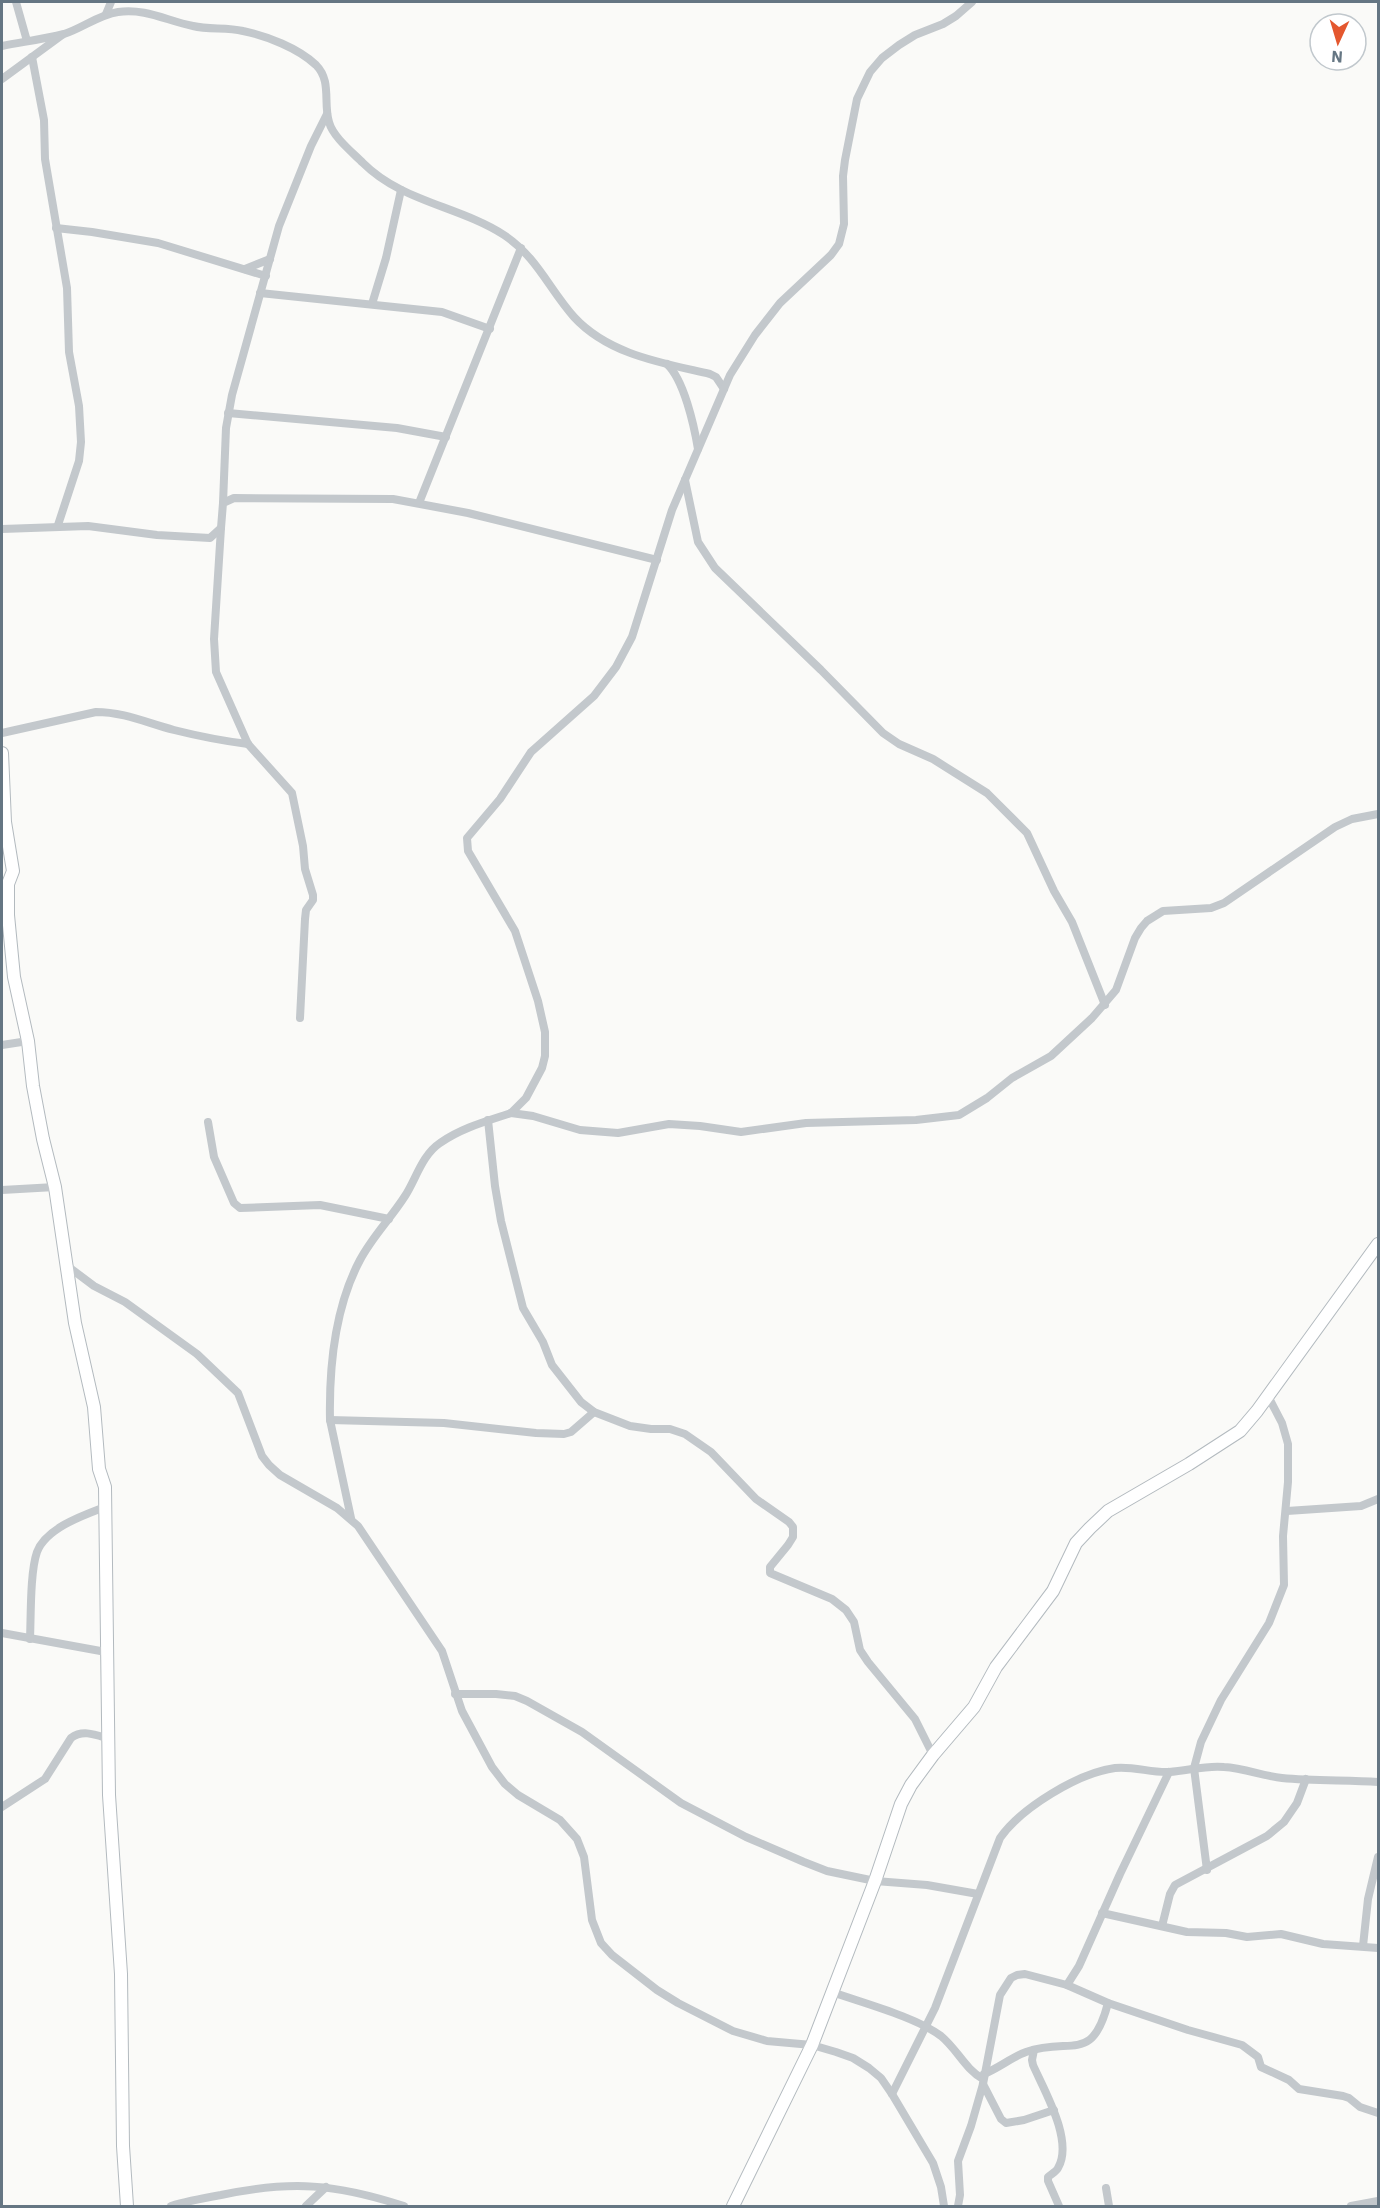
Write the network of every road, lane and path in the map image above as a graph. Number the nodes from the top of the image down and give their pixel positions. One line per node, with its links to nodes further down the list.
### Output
1 (16, 2): 8 (street)
2 (111, 2): 6 (street)
3 (126, 2): 5 (street)
4 (972, 2): 23 (street)
5 (136, 11): 6 (street); 12 (street)
6 (106, 14): 7 (street)
7 (64, 34): 8 (street); 10 (street)
8 (27, 41): 9 (street)
9 (2, 46)
10 (32, 57): 11 (street); 14 (street)
11 (2, 79)
12 (327, 113): 13 (street); 16 (street)
13 (401, 190): 15 (street); 20 (street)
14 (56, 228): 17 (street); 32 (street)
15 (521, 248): 21 (street); 22 (street)
16 (270, 259): 17 (street); 18 (street)
17 (245, 269): 18 (street)
18 (266, 276): 19 (street)
19 (260, 293): 20 (street); 26 (street)
20 (372, 304): 21 (street)
21 (490, 329): 27 (street)
22 (666, 364): 24 (street); 28 (street)
23 (730, 375): 24 (street); 25 (street)
24 (716, 377): 25 (street)
25 (724, 389): 28 (street)
26 (228, 413): 27 (street); 30 (street)
27 (446, 436): 31 (street)
28 (698, 449): 29 (street)
29 (685, 480): 35 (street); 41 (street)
30 (224, 502): 31 (street); 33 (street)
31 (419, 503): 35 (street)
32 (58, 525): 33 (street); 34 (street)
33 (221, 528): 37 (street)
34 (2, 529)
35 (657, 560): 45 (street)
36 (2, 733): 37 (street)
37 (248, 744): 42 (street)
38 (2, 753): 40 (street)
39 (1378, 814): 41 (street)
40 (3, 822): 43 (street)
41 (1105, 1005): 47 (street)
42 (300, 1018)
43 (28, 1041): 44 (street); 50 (street)
44 (2, 1045)
45 (526, 1098): 46 (street); 47 (street)
46 (511, 1113): 47 (street); 48 (street)
47 (533, 1116)
48 (488, 1120): 52 (street); 56 (street)
49 (208, 1122): 52 (street)
50 (55, 1187): 51 (street); 54 (street)
51 (2, 1190)
52 (389, 1219): 57 (street)
53 (1378, 1244): 55 (street)
54 (66, 1265): 59 (street); 61 (street)
55 (1268, 1396): 60 (street); 67 (street)
56 (594, 1412): 57 (street); 67 (street)
57 (330, 1420): 61 (street)
58 (1378, 1499): 60 (street)
59 (105, 1507): 63 (street); 64 (street)
60 (1287, 1511): 68 (street)
61 (351, 1518): 65 (street)
62 (2, 1633): 63 (street)
63 (30, 1639): 64 (street)
64 (106, 1652): 66 (street)
65 (455, 1694): 75 (street); 85 (street)
66 (109, 1739): 72 (street); 94 (street)
67 (933, 1755): 75 (street)
68 (1194, 1768): 69 (street); 70 (street); 74 (street)
69 (1168, 1772): 76 (street); 77 (street)
70 (1306, 1779): 71 (street); 74 (street)
71 (1377, 1783)
72 (2, 1807)
73 (1378, 1857): 79 (street)
74 (1207, 1870): 78 (street)
75 (875, 1881): 76 (street); 82 (street)
76 (978, 1894): 84 (street)
77 (1102, 1913): 78 (street); 81 (street)
78 (1162, 1926): 79 (street)
79 (1363, 1946): 80 (street)
80 (1378, 1948)
81 (1067, 1985): 83 (street); 87 (street)
82 (832, 1992): 84 (street); 85 (street)
83 (1108, 2003): 86 (street); 90 (street)
84 (927, 2026): 87 (street); 88 (street)
85 (812, 2045): 88 (street); 98 (street)
86 (1034, 2050): 87 (street); 89 (street)
87 (983, 2079): 89 (street); 100 (street)
88 (892, 2094): 99 (street)
89 (1054, 2110): 101 (street)
90 (1378, 2113)
91 (326, 2187): 95 (street); 96 (street); 97 (street)
92 (1106, 2188): 102 (street)
93 (1378, 2201): 103 (street)
94 (127, 2206)
95 (171, 2206)
96 (306, 2206)
97 (404, 2206)
98 (733, 2206)
99 (944, 2206)
100 (958, 2206)
101 (1059, 2206)
102 (1108, 2206)
103 (1352, 2206)

